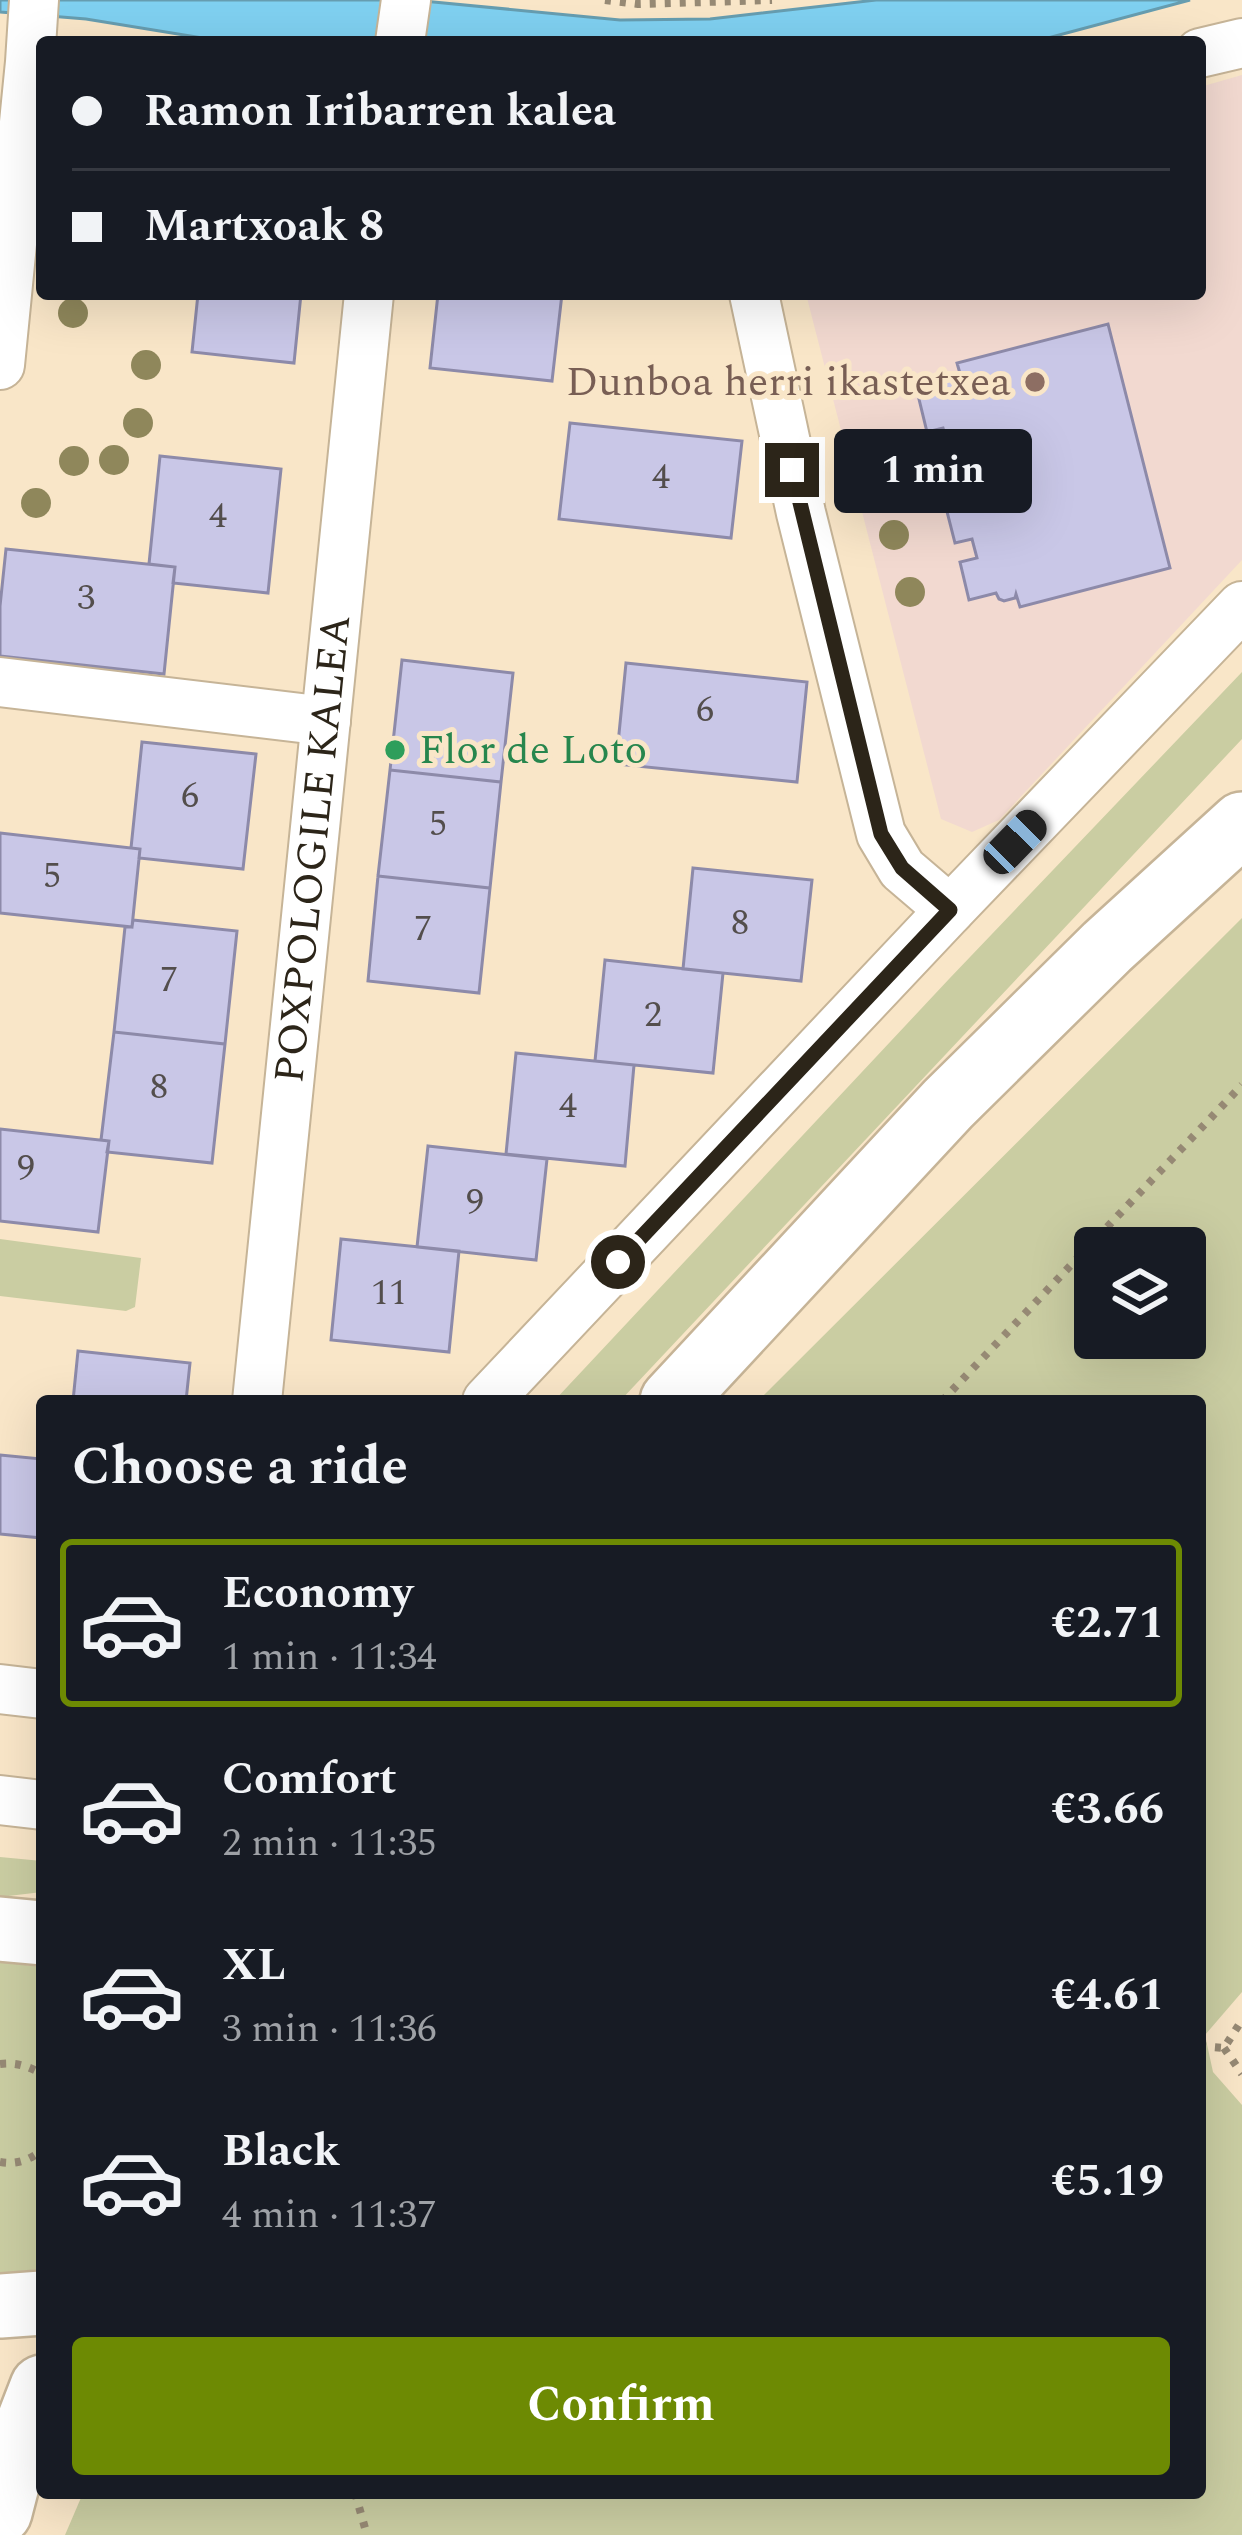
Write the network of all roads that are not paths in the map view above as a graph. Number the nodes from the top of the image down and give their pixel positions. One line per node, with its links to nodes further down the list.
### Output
1 (406, 0): 2 (street)
2 (401, 36)
3 (28, 42): 8 (street)
4 (1242, 43): 5 (street)
5 (1206, 52)
6 (368, 300): 11 (street, POXPOLOGILE KALEA)
7 (755, 300): 13 (street)
8 (0, 364)
9 (1242, 606): 13 (street)
10 (0, 682): 11 (street)
11 (326, 722): 14 (street, POXPOLOGILE KALEA)
12 (1242, 824): 16 (main road)
13 (950, 910): 15 (street)
14 (258, 1395)
15 (493, 1395)
16 (678, 1395)
17 (0, 1689): 18 (street)
18 (36, 1693)
19 (0, 1800): 20 (street)
20 (36, 1804)
21 (36, 2303): 22 (main road)
22 (0, 2306)
23 (36, 2403): 24 (main road)
24 (0, 2512)

